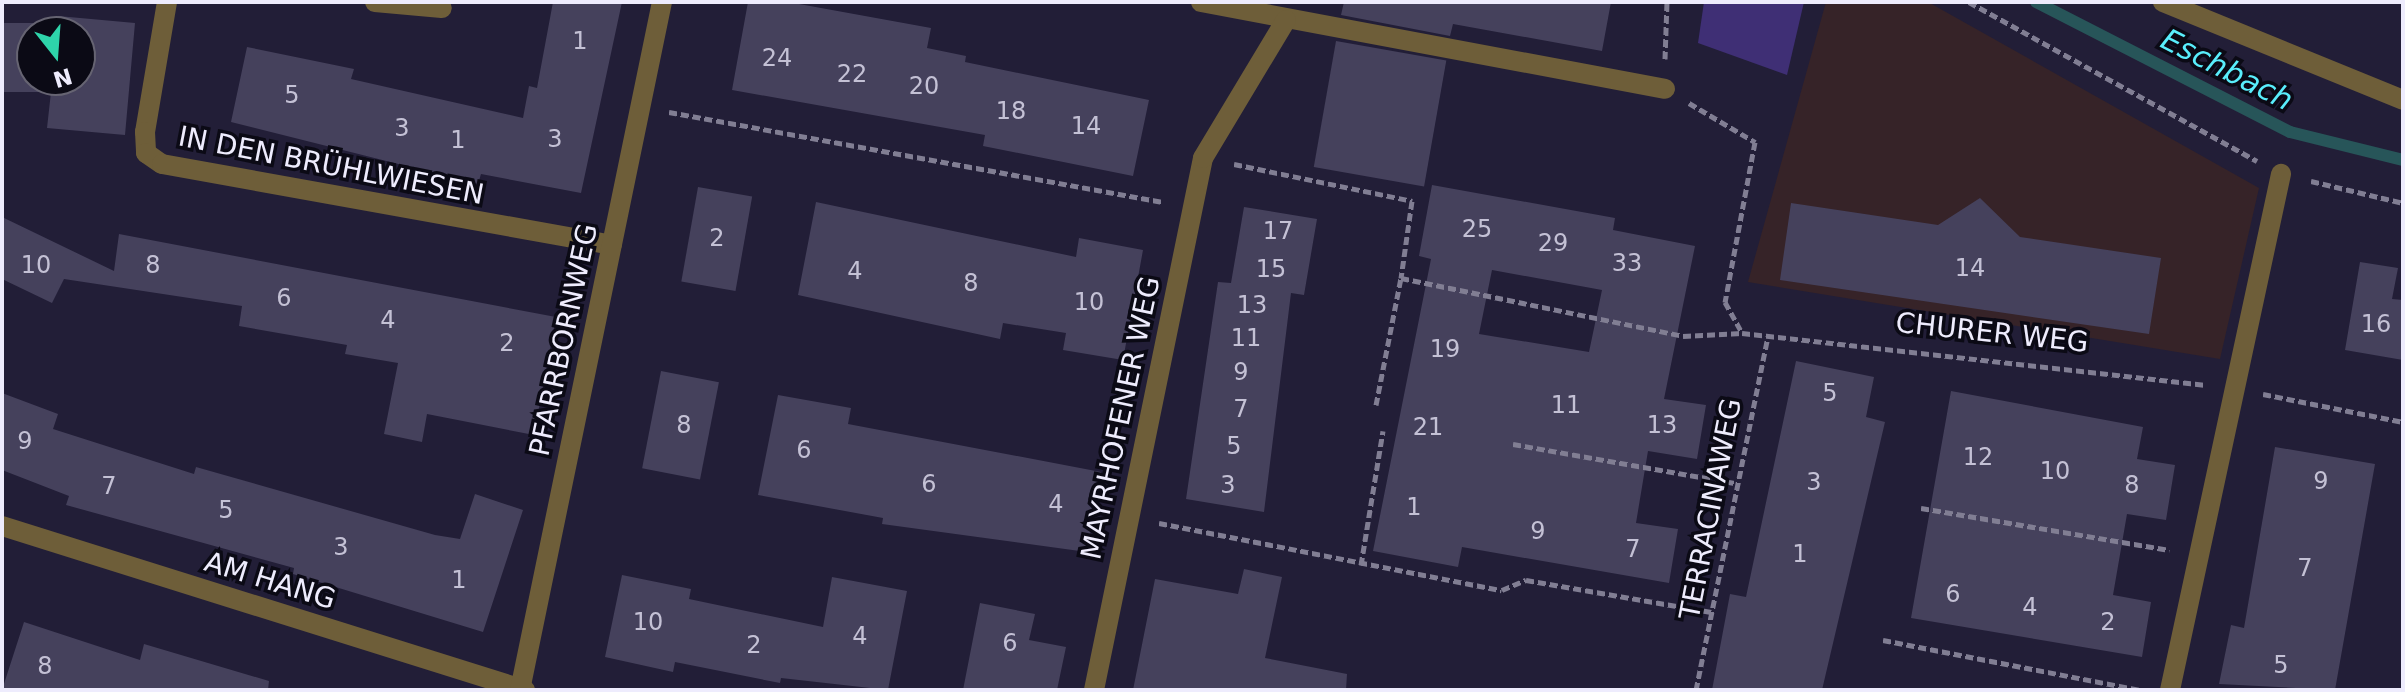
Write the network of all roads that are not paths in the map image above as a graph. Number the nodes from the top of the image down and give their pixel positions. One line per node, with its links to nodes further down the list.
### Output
1 (167, 2): 11 (street, IN DEN BRÜHLWIESEN)
2 (375, 2): 6 (street)
3 (662, 2): 11 (street, PFARRBORNWEG)
4 (1201, 2): 7 (street)
5 (2163, 2): 9 (street)
6 (442, 8)
7 (1286, 20): 8 (street); 14 (street, MAYRHOFENER WEG)
8 (1665, 89)
9 (2403, 100)
10 (2281, 174): 15 (street)
11 (612, 245): 13 (street, PFARRBORNWEG)
12 (2, 526): 13 (street, AM HANG)
13 (522, 690)
14 (1094, 690)
15 (2170, 690)

